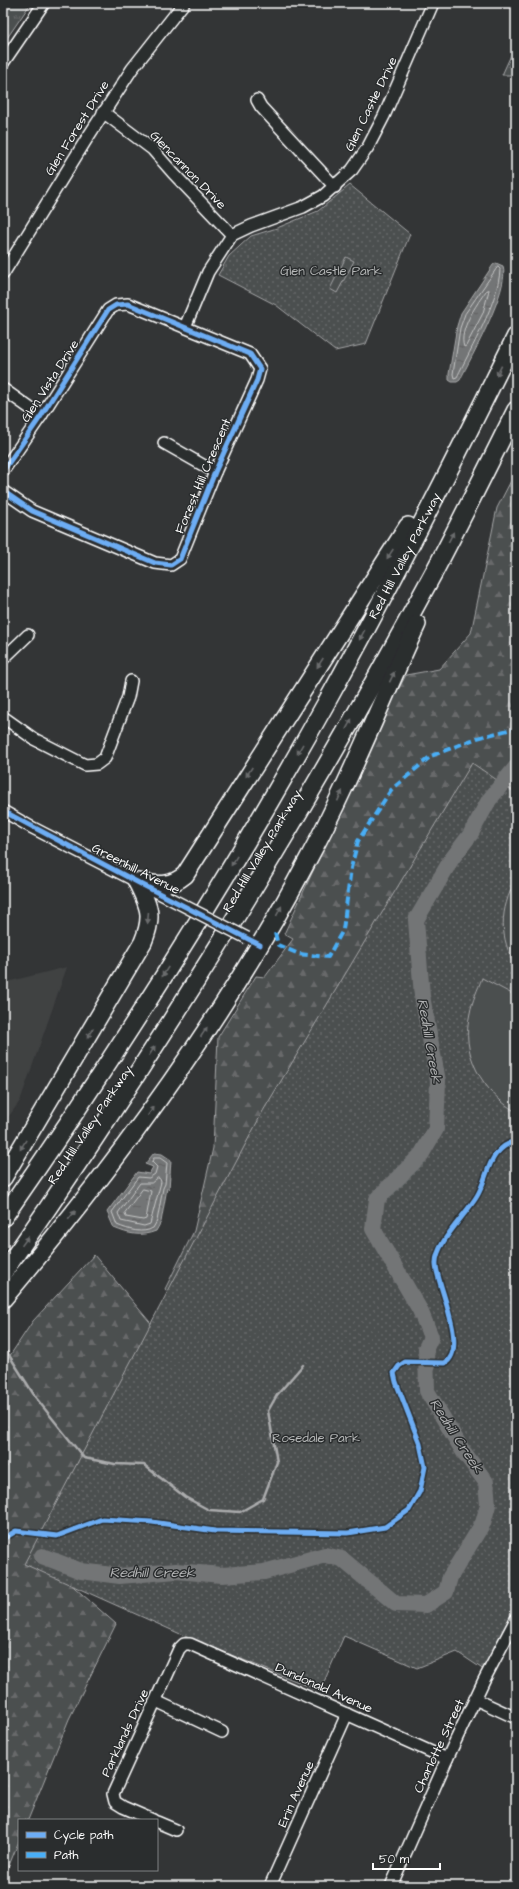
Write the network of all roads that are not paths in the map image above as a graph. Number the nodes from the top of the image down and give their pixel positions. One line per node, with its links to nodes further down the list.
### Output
1 (44, 3): 4 (street)
2 (433, 3): 7 (street, Glen Castle Drive)
3 (180, 4): 6 (street, Glen Forest Drive)
4 (3, 63)
5 (257, 100): 7 (street)
6 (103, 112): 8 (street, Glencannon Drive); 9 (street, Glen Forest Drive)
7 (335, 186): 8 (street, Glen Castle Drive)
8 (232, 235): 11 (street)
9 (3, 274)
10 (116, 304): 11 (street, Forest Hill Crescent); 15 (street, Glen Vista Drive)
11 (185, 327): 19 (street, Forest Hill Crescent)
12 (516, 336): 17 (highway, Red Hill Valley Parkway, one-way to 17)
13 (3, 389): 15 (street)
14 (516, 410): 21 (highway, Red Hill Valley Parkway, one-way to 14)
15 (42, 416): 18 (street, Glen Vista Drive)
16 (164, 443): 19 (street)
17 (458, 452): 27 (highway, one-way to 27); 30 (highway, Red Hill Valley Parkway, one-way to 30)
18 (3, 470)
19 (215, 472): 20 (street, Forest Hill Crescent)
20 (3, 491)
21 (434, 572): 28 (highway, one-way to 21); 31 (highway, Red Hill Valley Parkway, one-way to 21)
22 (28, 635): 23 (street)
23 (3, 659)
24 (131, 681): 25 (street)
25 (3, 717)
26 (3, 811): 27 (street, Greenhill Avenue)
27 (136, 882): 28 (street, Greenhill Avenue, bridge); 29 (highway, one-way to 29)
28 (253, 941): 32 (highway, one-way to 28)
29 (3, 1178)
30 (3, 1218)
31 (3, 1273)
32 (3, 1299)
33 (516, 1620): 35 (street, Charlotte Street)
34 (190, 1644): 36 (street, Parklands Drive); 37 (street, Dundonald Avenue)
35 (475, 1700): 38 (street); 40 (street, Charlotte Street)
36 (156, 1701): 39 (street); 41 (street, Parklands Drive)
37 (348, 1714): 40 (street, Dundonald Avenue); 44 (street, Erin Avenue)
38 (516, 1718)
39 (222, 1732)
40 (447, 1759): 45 (street, Charlotte Street)
41 (150, 1819)
42 (158, 1822): 43 (street)
43 (176, 1830)
44 (270, 1886)
45 (391, 1886)

